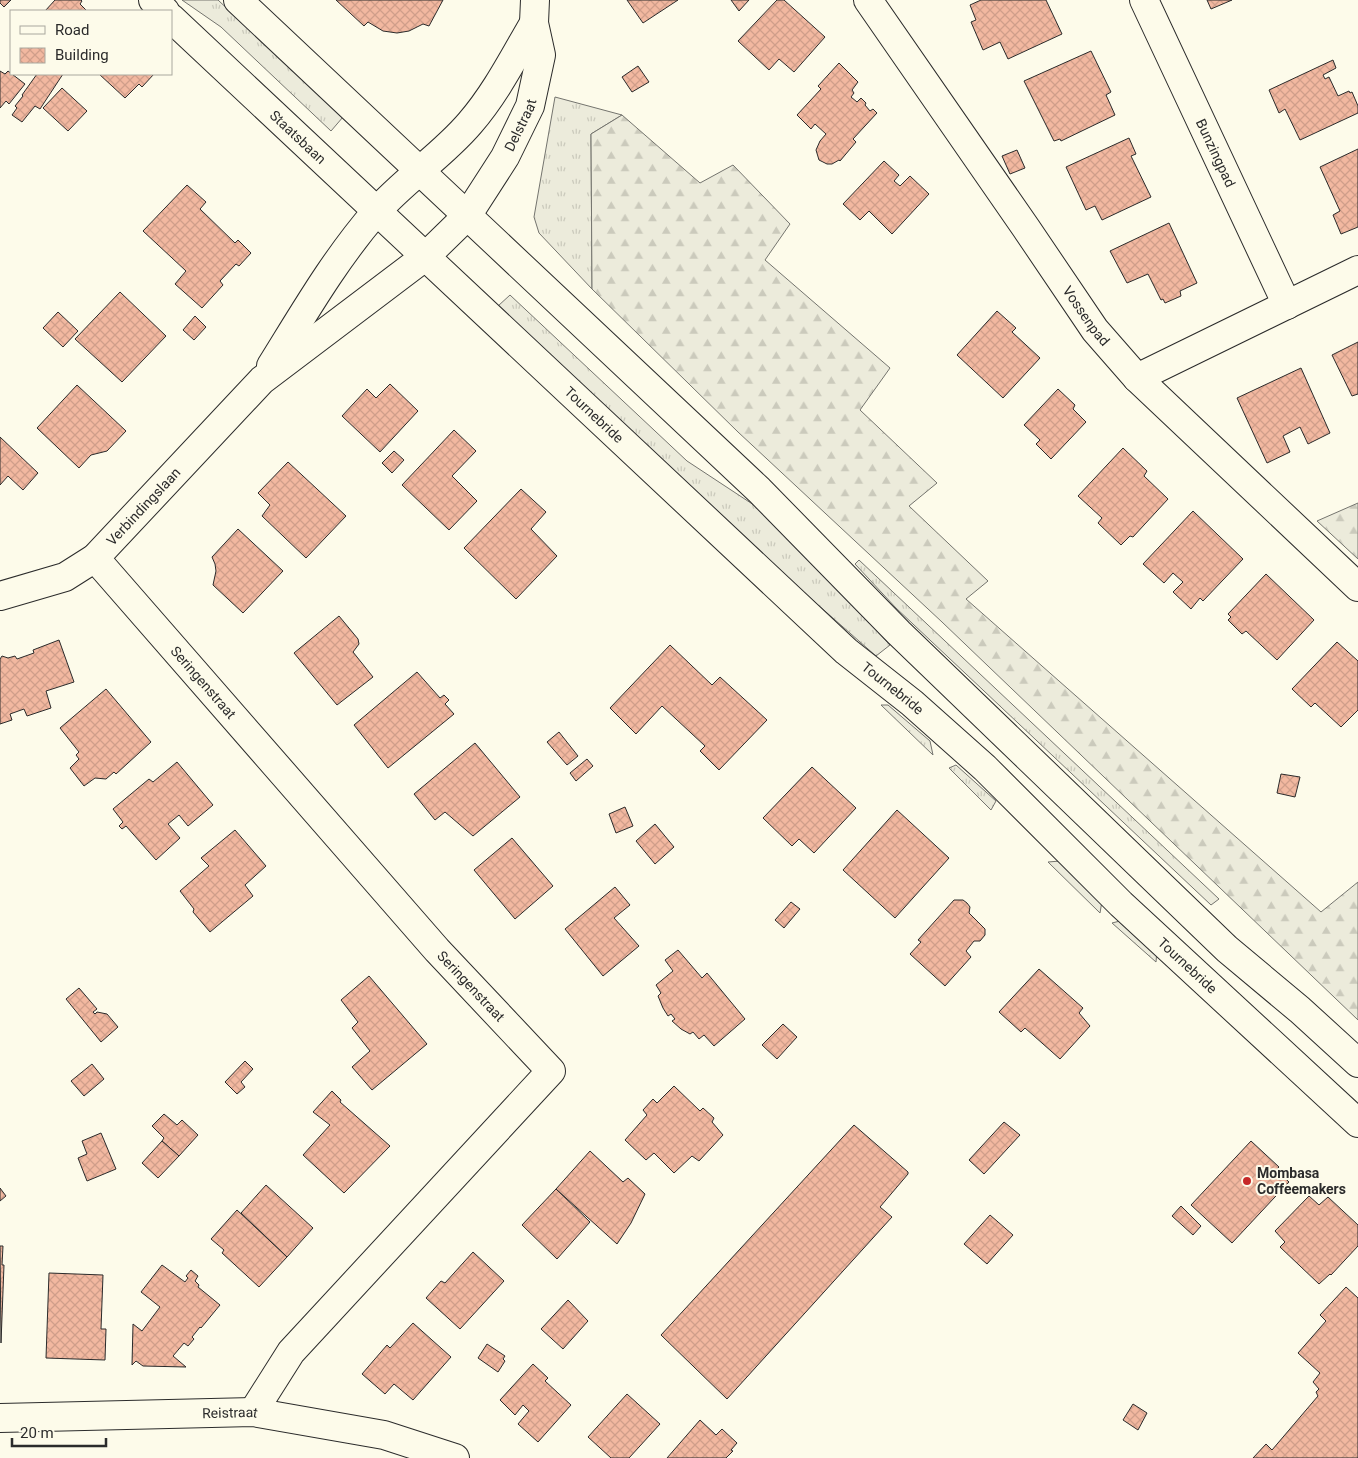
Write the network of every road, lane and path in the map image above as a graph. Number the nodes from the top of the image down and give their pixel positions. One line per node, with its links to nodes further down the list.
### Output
1 (152, 0): 5 (street)
2 (238, 0): 8 (street)
3 (868, 0): 14 (street, Vossenpad)
4 (1144, 0): 13 (street, Bunzingpad)
5 (163, 10)
6 (534, 12): 8 (street, Delstraat); 10 (street, Delstraat)
7 (172, 19): 9 (street, Staatsbaan)
8 (419, 170): 9 (street, Verbindingslaan); 10 (street)
9 (377, 211): 11 (street, Staatsbaan); 15 (street, Verbindingslaan)
10 (467, 216): 11 (street, Verbindingslaan); 19 (street)
11 (426, 256): 15 (street, Verbindingslaan); 20 (street, Tournebride)
12 (1358, 270): 13 (street)
13 (1288, 305): 14 (street)
14 (1137, 378): 17 (street, Vossenpad)
15 (262, 380): 16 (street, Verbindingslaan)
16 (95, 558): 18 (street, Verbindingslaan); 21 (street, Seringenstraat)
17 (1358, 587)
18 (0, 596)
19 (1358, 1063)
20 (1358, 1123)
21 (253, 1412): 22 (street, Reistraat); 23 (street, Reistraat)
22 (0, 1418)
23 (455, 1458)

